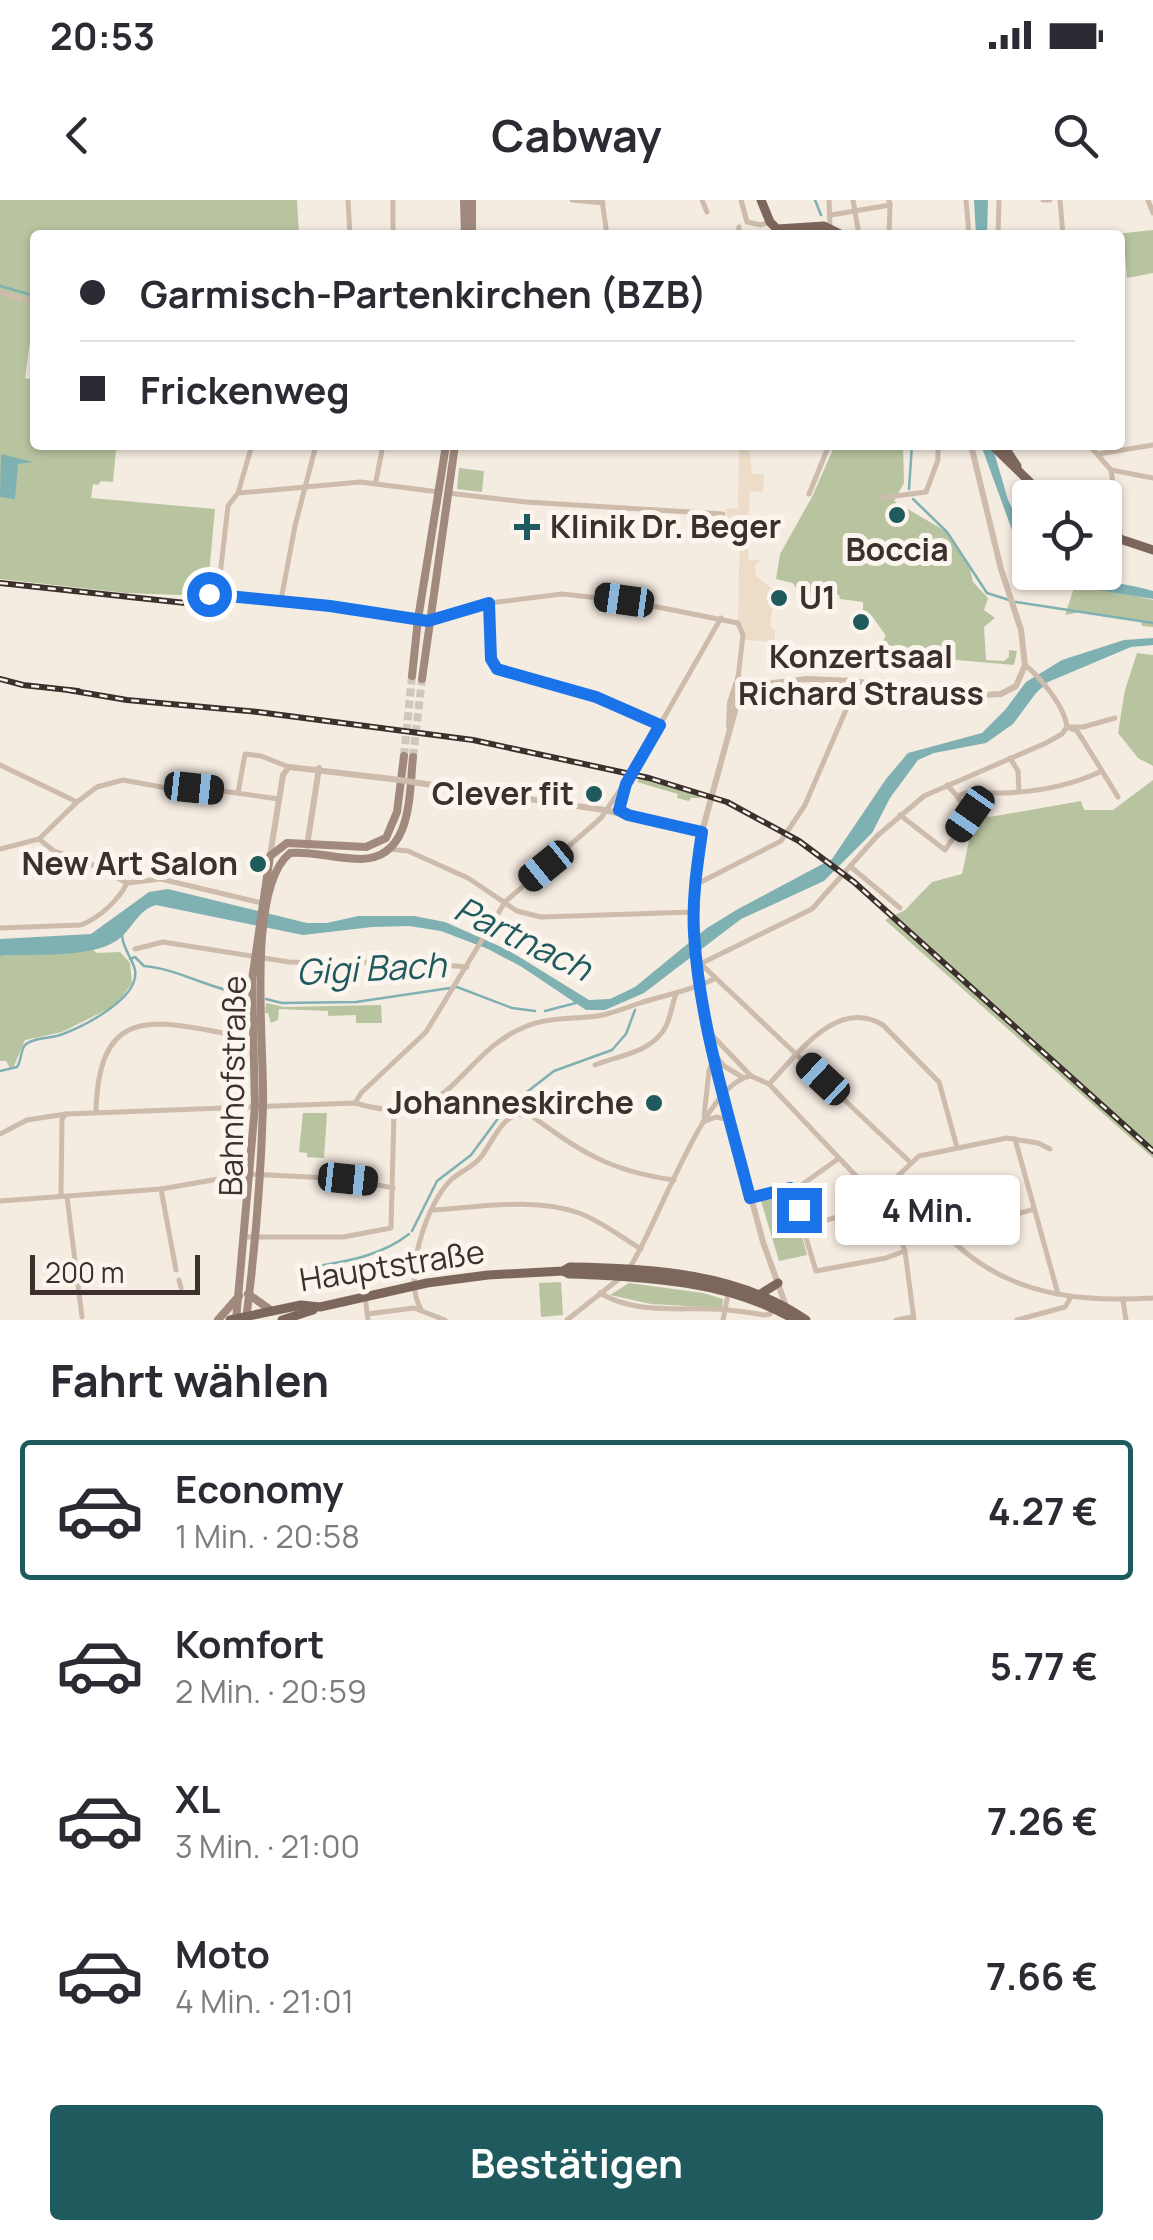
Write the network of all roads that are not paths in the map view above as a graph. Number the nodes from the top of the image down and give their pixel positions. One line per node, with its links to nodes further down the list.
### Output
1 (348, 200): 23 (street)
2 (393, 200): 24 (street)
3 (468, 200): 25 (main road)
4 (572, 200): 14 (street)
5 (702, 200): 17 (street)
6 (741, 200): 20 (street)
7 (761, 200): 20 (main road)
8 (829, 200): 19 (street)
9 (853, 200): 16 (street)
10 (966, 200): 33 (street)
11 (999, 200): 34 (street)
12 (1060, 200): 35 (street)
13 (1148, 200): 18 (street)
14 (603, 202): 26 (street)
15 (890, 203): 16 (street); 32 (street)
16 (854, 210): 19 (street); 31 (street)
17 (707, 212)
18 (1153, 213)
19 (831, 216): 22 (street)
20 (770, 222): 28 (main road)
21 (739, 226): 27 (street)
22 (820, 227): 29 (main road); 30 (main road)
23 (350, 230)
24 (394, 230)
25 (468, 230)
26 (606, 230)
27 (739, 230)
28 (782, 230)
29 (793, 230)
30 (828, 230)
31 (858, 230)
32 (889, 230)
33 (969, 230)
34 (998, 230)
35 (1063, 230)
36 (0, 292): 37 (street)
37 (30, 301)
38 (1153, 436): 39 (street)
39 (1150, 446): 51 (street)
40 (251, 450): 60 (street)
41 (315, 450): 58 (street)
42 (382, 450): 57 (street)
43 (446, 450): 59 (main road)
44 (454, 450): 59 (main road)
45 (827, 450): 61 (street)
46 (937, 450): 62 (street)
47 (972, 450): 73 (street)
48 (1000, 450): 55 (main road)
49 (1095, 450): 52 (street)
50 (1124, 450): 52 (street)
51 (1125, 450)
52 (1099, 454): 53 (street)
53 (1111, 470): 54 (street); 56 (street)
54 (1153, 478)
55 (1029, 480)
56 (1113, 480)
57 (376, 482): 58 (street); 59 (street)
58 (306, 488): 60 (street); 68 (street)
59 (443, 492): 63 (street); 71 (main road); 72 (main road)
60 (238, 493): 66 (street)
61 (809, 494)
62 (880, 498)
63 (723, 514)
64 (1122, 540): 65 (main road)
65 (1153, 550)
66 (218, 593): 67 (street); 68 (street)
67 (209, 594)
68 (281, 600): 71 (street)
69 (489, 603): 70 (street); 72 (street); 79 (street)
70 (721, 618): 74 (street); 79 (street)
71 (418, 619): 72 (street); 72 (main road)
72 (428, 621)
73 (1025, 665): 75 (street); 80 (street)
74 (738, 678): 76 (street); 77 (street); 81 (street)
75 (858, 682): 76 (street); 110 (street)
76 (774, 683): 77 (street)
77 (740, 694): 81 (street)
78 (1115, 718): 80 (street)
79 (660, 725): 87 (street)
80 (1068, 727): 82 (street); 86 (street)
81 (729, 731): 98 (street)
82 (1010, 758): 88 (street); 89 (street)
83 (0, 764): 94 (street)
84 (289, 767): 85 (street); 90 (street); 93 (street)
85 (318, 768): 95 (street, bridge); 101 (street)
86 (1102, 771): 89 (street); 92 (street)
87 (626, 784): 95 (street); 96 (street)
88 (946, 785): 91 (street); 97 (street)
89 (1019, 792): 91 (street)
90 (238, 793): 93 (street); 94 (street)
91 (957, 796): 97 (street)
92 (1118, 797)
93 (279, 799): 102 (street)
94 (76, 802): 100 (street)
95 (604, 810): 96 (street); 113 (street)
96 (620, 813): 98 (street)
97 (900, 816): 108 (street)
98 (702, 832): 109 (street)
99 (402, 834): 101 (main road); 104 (main road); 105 (street)
100 (39, 840): 103 (street); 111 (street)
101 (308, 842): 102 (main road); 106 (street)
102 (276, 843): 107 (street); 114 (main road, Bahnhofstraße)
103 (0, 849)
104 (388, 850): 105 (street); 106 (main road)
105 (408, 851): 113 (street)
106 (306, 853): 107 (main road)
107 (287, 855): 114 (main road, Bahnhofstraße)
108 (851, 867): 115 (street); 120 (street)
109 (696, 874): 110 (street); 112 (street)
110 (717, 874): 112 (street)
111 (127, 883): 114 (street); 117 (street)
112 (695, 885): 116 (street)
113 (506, 902): 116 (street); 121 (street)
114 (264, 908): 119 (main road, Bahnhofstraße)
115 (900, 908)
116 (694, 912): 120 (street)
117 (0, 928)
118 (135, 949): 119 (street)
119 (257, 958): 121 (street); 128 (main road, Bahnhofstraße); 137 (main road, Bahnhofstraße)
120 (698, 963): 122 (street); 123 (street)
121 (466, 967): 136 (street)
122 (714, 979): 123 (street); 130 (street)
123 (700, 986): 124 (street); 127 (street)
124 (676, 993): 125 (street); 126 (street)
125 (666, 996): 126 (street); 139 (street)
126 (671, 1006): 131 (street)
127 (709, 1032): 129 (street); 132 (street)
128 (253, 1037): 137 (main road, Bahnhofstraße); 138 (street)
129 (714, 1055): 133 (street); 135 (street); 142 (street)
130 (798, 1055): 134 (street); 145 (street); 148 (street)
131 (595, 1064)
132 (751, 1076): 133 (street); 134 (street)
133 (742, 1077): 135 (street)
134 (769, 1084): 147 (street)
135 (723, 1093): 141 (street); 142 (street)
136 (355, 1103): 137 (street); 139 (street)
137 (259, 1105): 138 (street); 149 (main road, Bahnhofstraße); 150 (main road, Bahnhofstraße)
138 (96, 1112): 140 (street)
139 (394, 1112): 152 (street)
140 (66, 1114): 143 (street); 155 (street)
141 (730, 1120): 142 (street); 157 (street)
142 (702, 1121): 151 (street)
143 (0, 1134)
144 (1015, 1139): 145 (street); 146 (street); 159 (street)
145 (957, 1147): 148 (street)
146 (1050, 1149)
147 (838, 1159): 153 (street); 156 (street)
148 (912, 1164): 156 (street)
149 (247, 1174): 150 (street); 154 (street); 163 (main road, Bahnhofstraße)
150 (258, 1174): 152 (street); 163 (main road, Bahnhofstraße)
151 (674, 1180): 160 (street); 164 (street)
152 (393, 1188): 163 (street)
153 (790, 1188): 157 (street); 161 (street)
154 (161, 1189): 155 (street); 166 (street)
155 (64, 1196): 158 (street); 187 (street)
156 (878, 1196): 161 (street); 162 (street); 165 (street)
157 (750, 1198): 169 (street)
158 (0, 1201)
159 (1034, 1209): 162 (street); 175 (street)
160 (434, 1210): 164 (street); 170 (street)
161 (804, 1226): 165 (street)
162 (947, 1235): 175 (street)
163 (248, 1237): 176 (main road)
164 (641, 1249): 167 (street)
165 (905, 1251): 189 (street)
166 (176, 1270)
167 (625, 1272): 170 (main road, Hauptstraße); 172 (main road, Hauptstraße); 173 (street)
168 (178, 1280): 171 (street)
169 (778, 1284): 174 (main road); 186 (street)
170 (415, 1285): 177 (main road, Hauptstraße); 183 (street)
171 (181, 1288)
172 (730, 1289): 174 (main road, Hauptstraße); 182 (main road, Hauptstraße); 184 (street)
173 (600, 1293): 184 (street); 194 (street)
174 (759, 1294): 186 (main road, Hauptstraße)
175 (1058, 1294): 178 (street)
176 (244, 1295): 185 (main road); 190 (main road); 191 (main road)
177 (365, 1296): 181 (main road, Hauptstraße); 188 (street)
178 (1071, 1297): 180 (street); 198 (street)
179 (1153, 1298): 180 (street)
180 (1123, 1300): 199 (street)
181 (320, 1307): 185 (main road, Hauptstraße); 192 (main road)
182 (772, 1308): 184 (street); 186 (main road, Hauptstraße)
183 (421, 1309): 188 (street); 193 (street)
184 (723, 1310): 195 (street)
185 (272, 1311): 190 (main road, Hauptstraße)
186 (789, 1314): 196 (main road, Hauptstraße)
187 (82, 1317)
188 (368, 1317)
189 (914, 1318): 197 (street)
190 (239, 1319)
191 (218, 1320)
192 (282, 1320)
193 (446, 1320)
194 (566, 1320)
195 (722, 1320)
196 (806, 1320)
197 (896, 1320)
198 (1016, 1320)
199 (1126, 1320)

